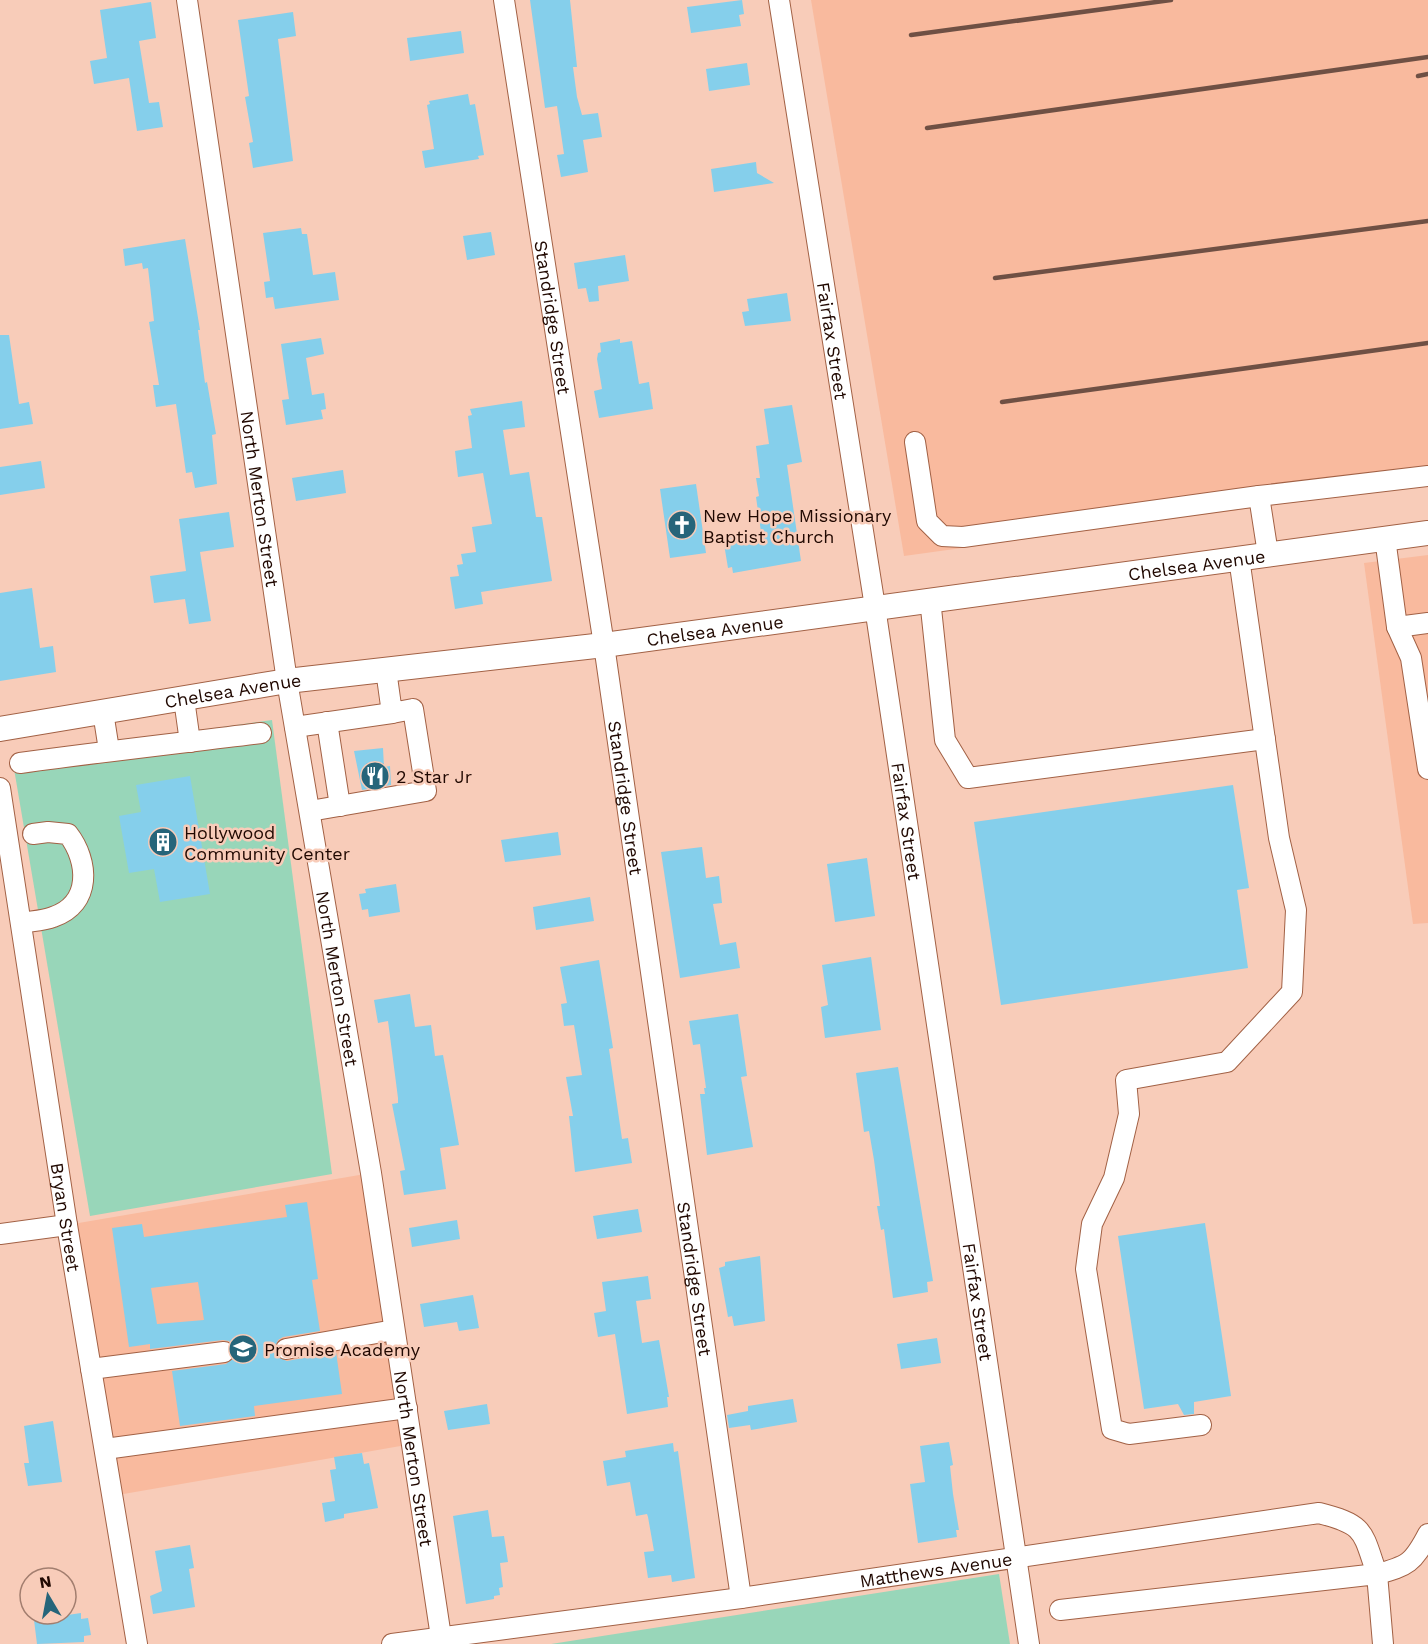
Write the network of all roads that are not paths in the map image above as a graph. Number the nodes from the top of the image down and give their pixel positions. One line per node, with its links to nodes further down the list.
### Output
1 (187, 0): 17 (street, North Merton Street)
2 (504, 0): 15 (street, Standridge Street)
3 (779, 0): 12 (street, Fairfax Street)
4 (915, 442): 6 (street)
5 (1428, 476): 6 (street)
6 (1259, 496): 9 (street)
7 (1428, 532): 8 (main road, Chelsea Avenue)
8 (1385, 538): 9 (main road, Chelsea Avenue); 14 (street)
9 (1268, 554): 10 (main road, Chelsea Avenue)
10 (1239, 558): 11 (main road, Chelsea Avenue); 25 (street)
11 (930, 599): 12 (main road, Chelsea Avenue); 25 (street)
12 (875, 607): 15 (main road, Chelsea Avenue); 45 (street, Fairfax Street)
13 (1428, 622): 14 (street)
14 (1397, 627): 29 (street)
15 (604, 645): 16 (main road, Chelsea Avenue); 47 (street, Standridge Street)
16 (386, 670): 17 (main road, Chelsea Avenue); 20 (street)
17 (287, 681): 18 (main road, Chelsea Avenue); 22 (street, North Merton Street)
18 (183, 699): 19 (main road, Chelsea Avenue); 26 (street)
19 (104, 712): 23 (main road, Chelsea Avenue); 27 (street)
20 (392, 713): 21 (street); 31 (street)
21 (327, 722): 22 (street); 31 (street)
22 (295, 727): 32 (street, North Merton Street)
23 (0, 729)
24 (261, 733): 26 (street)
25 (1265, 739): 42 (street)
26 (190, 742): 27 (street)
27 (109, 750): 28 (street)
28 (20, 763)
29 (1428, 769)
30 (0, 788): 34 (street, Bryan Street)
31 (340, 806): 32 (street)
32 (310, 811): 37 (street, North Merton Street)
33 (33, 834): 34 (street)
34 (21, 923): 35 (street, Bryan Street)
35 (67, 1225): 36 (street); 40 (street, Bryan Street)
36 (0, 1234)
37 (394, 1330): 38 (street); 41 (street, North Merton Street)
38 (286, 1349)
39 (224, 1352): 40 (street)
40 (91, 1369): 43 (street, Bryan Street)
41 (406, 1408): 43 (street); 49 (street, North Merton Street)
42 (1201, 1425)
43 (105, 1449): 50 (street, Bryan Street)
44 (1428, 1534): 46 (street)
45 (1016, 1558): 46 (street, Matthews Avenue); 47 (street, Matthews Avenue); 52 (street, Fairfax Street)
46 (1377, 1574): 48 (street); 53 (street, Matthews Avenue)
47 (741, 1598): 49 (street, Matthews Avenue)
48 (1060, 1610)
49 (441, 1637): 51 (street, Matthews Avenue)
50 (137, 1644)
51 (392, 1644)
52 (1029, 1644)
53 (1383, 1644)

